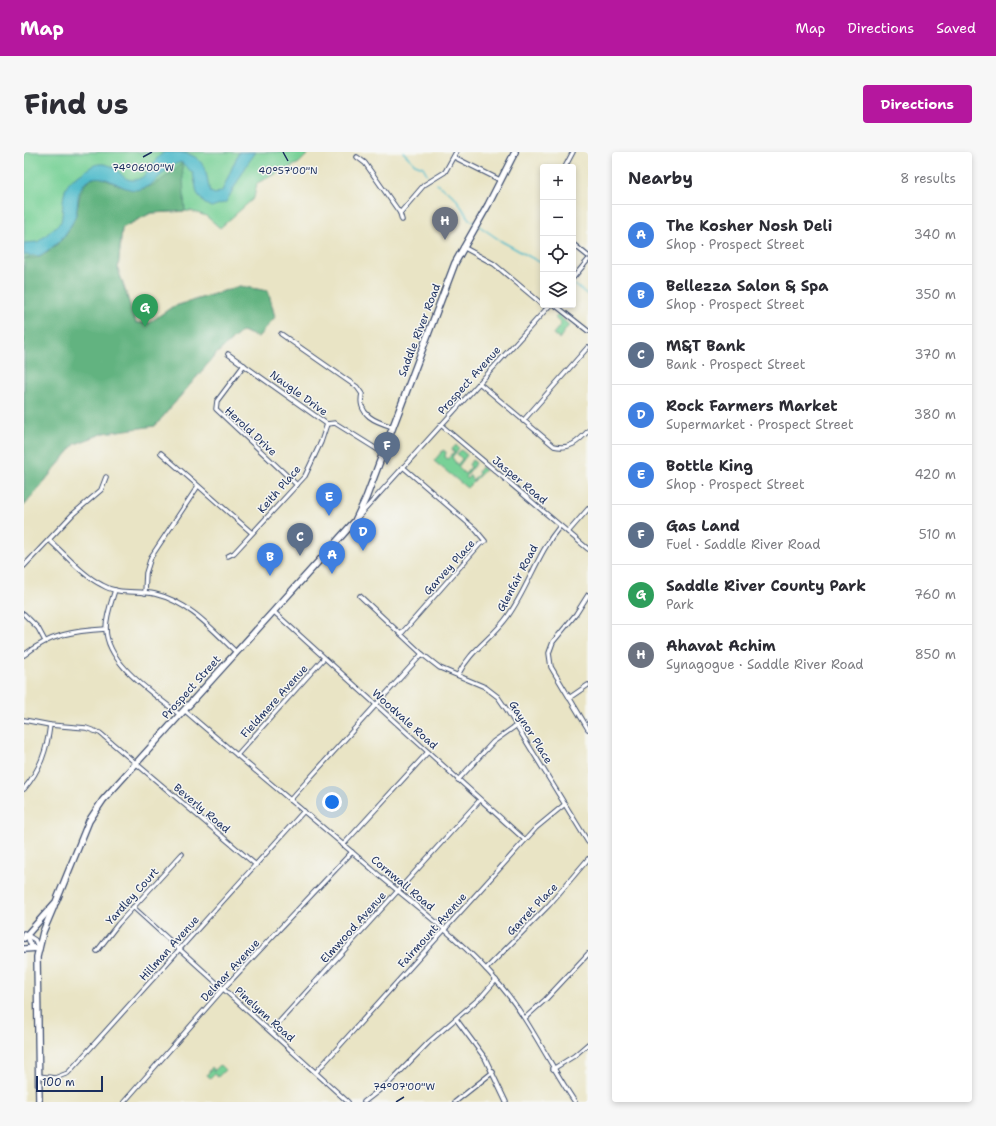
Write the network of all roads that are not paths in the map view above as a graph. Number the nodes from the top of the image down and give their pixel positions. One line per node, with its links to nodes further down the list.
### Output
1 (456, 152): 5 (street)
2 (515, 152): 7 (main road, Saddle River Road)
3 (573, 152): 6 (street)
4 (357, 157): 8 (street)
5 (454, 158): 7 (street); 8 (street)
6 (567, 164)
7 (500, 180): 11 (main road, Saddle River Road)
8 (400, 213): 9 (street)
9 (402, 220)
10 (576, 246): 12 (street)
11 (464, 247): 15 (street); 27 (main road, Saddle River Road)
12 (588, 256)
13 (588, 260): 14 (street)
14 (576, 274)
15 (540, 301)
16 (544, 308): 23 (street, Prospect Avenue)
17 (559, 308): 18 (street)
18 (588, 331)
19 (281, 334): 27 (street)
20 (588, 347): 24 (street)
21 (228, 354): 22 (street, Naugle Drive)
22 (244, 365): 25 (street, Naugle Drive); 33 (street, Herold Drive)
23 (479, 383): 24 (street); 26 (street, Prospect Avenue)
24 (523, 421): 28 (street)
25 (327, 424): 30 (street, Naugle Drive); 33 (street, Keith Place)
26 (441, 425): 31 (street, Prospect Avenue); 37 (street, Jasper Road)
27 (393, 427): 30 (main road, Saddle River Road)
28 (588, 431)
29 (161, 453): 34 (street)
30 (383, 454): 36 (main road, Saddle River Road)
31 (403, 467): 36 (street, Prospect Street); 51 (street, Garvey Place)
32 (106, 476): 40 (street)
33 (297, 485): 39 (street, Keith Place)
34 (198, 486): 39 (street); 45 (street)
35 (588, 509): 38 (street)
36 (355, 521): 48 (main road, Prospect Street)
37 (560, 526): 38 (street, Jasper Road); 57 (street, Glenfair Road)
38 (568, 532): 41 (street, Jasper Road)
39 (252, 533): 42 (street, Keith Place)
40 (49, 540): 43 (street); 44 (street)
41 (588, 549)
42 (228, 556)
43 (24, 566)
44 (115, 590): 45 (street); 50 (street)
45 (145, 593): 53 (street)
46 (588, 595): 59 (street)
47 (360, 596): 51 (street, Gaynor Place)
48 (273, 611): 53 (main road, Prospect Street); 56 (street, Woodvale Road)
49 (24, 614): 52 (street)
50 (106, 629): 52 (street); 61 (street, Cornwall Road)
51 (401, 634): 54 (street, Gaynor Place)
52 (45, 641): 55 (street)
53 (236, 652): 61 (main road, Prospect Street)
54 (422, 654): 57 (street, Gaynor Place); 60 (street)
55 (24, 655)
56 (324, 658): 60 (street, Woodvale Road); 67 (street, Fieldmere Avenue)
57 (458, 675): 64 (street, Gaynor Place)
58 (588, 685): 59 (street)
59 (569, 698): 65 (street)
60 (376, 705): 66 (street, Woodvale Road); 71 (street)
61 (182, 712): 67 (street, Cornwall Road); 68 (main road, Prospect Street)
62 (24, 720): 63 (street, Beverly Road)
63 (50, 725): 68 (street, Beverly Road); 70 (street)
64 (516, 725): 69 (street); 73 (street, Gaynor Place)
65 (588, 728)
66 (428, 752): 69 (street, Woodvale Road); 77 (street)
67 (237, 755): 71 (street, Cornwall Road)
68 (136, 764): 81 (street, Beverly Road); 83 (main road, Prospect Street)
69 (458, 780): 72 (street, Woodvale Road)
70 (24, 789)
71 (290, 800): 74 (street, Cornwall Road)
72 (480, 800): 75 (street, Woodvale Road); 82 (street, Elmwood Avenue)
73 (565, 804): 75 (street, Fairmount Avenue); 76 (street, Gaynor Place)
74 (304, 812): 77 (street, Cornwall Road); 81 (street, Hillman Avenue)
75 (525, 840): 85 (street, Fairmount Avenue)
76 (588, 842)
77 (343, 845): 78 (street, Cornwall Road)
78 (352, 852): 82 (street, Cornwall Road); 94 (street, Delmar Avenue)
79 (182, 854): 84 (street, Yardley Court)
80 (588, 859): 92 (street, Garret Place)
81 (256, 865): 89 (street, Hillman Avenue)
82 (398, 891): 85 (street, Cornwall Road); 97 (street, Elmwood Avenue)
83 (56, 902): 86 (main road, Prospect Street); 87 (main road)
84 (133, 907): 89 (street, Pinelynn Road); 90 (street, Yardley Court)
85 (444, 930): 92 (street, Cornwall Road); 100 (street, Fairmount Avenue)
86 (25, 935): 87 (street); 87 (street)
87 (39, 948): 88 (main road); 102 (main road)
88 (24, 949)
89 (180, 949): 94 (street, Pinelynn Road); 102 (street, Hillman Avenue)
90 (97, 951)
91 (588, 954): 95 (street)
92 (486, 969): 93 (street, Cornwall Road)
93 (496, 980): 95 (street, Cornwall Road); 96 (street)
94 (224, 989): 97 (street, Pinelynn Road); 104 (street, Delmar Avenue)
95 (524, 1018): 99 (street, Cornwall Road)
96 (456, 1019): 101 (street); 106 (street)
97 (271, 1031): 100 (street, Pinelynn Road)
98 (588, 1044): 99 (street)
99 (553, 1070): 109 (street, Cornwall Road)
100 (316, 1072): 105 (street, Pinelynn Road)
101 (493, 1072): 107 (street); 108 (street)
102 (38, 1076): 103 (main road)
103 (39, 1102)
104 (124, 1102)
105 (348, 1102)
106 (364, 1102)
107 (455, 1102)
108 (506, 1102)
109 (575, 1102)

